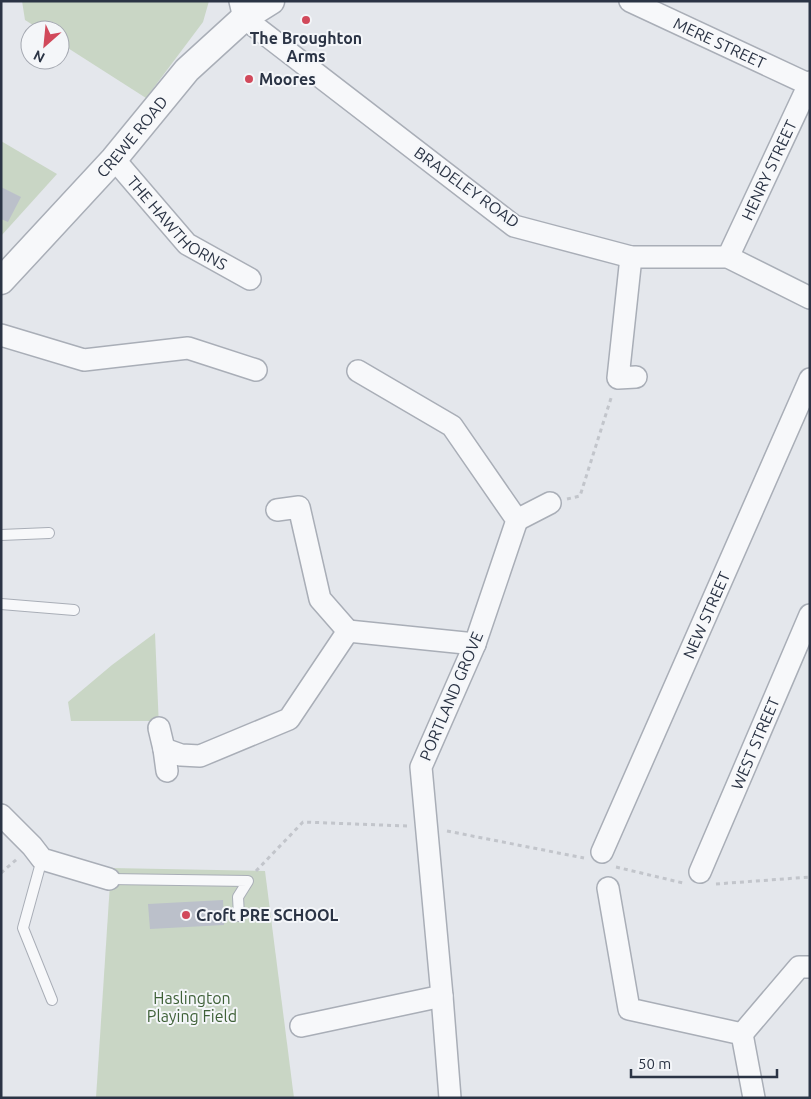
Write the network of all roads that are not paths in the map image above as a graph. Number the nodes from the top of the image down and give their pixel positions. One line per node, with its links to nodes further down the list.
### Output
1 (271, 1): 3 (street, CREWE ROAD)
2 (635, 2): 4 (street, MERE STREET)
3 (242, 9): 5 (street, CREWE ROAD); 6 (street, BRADELEY ROAD)
4 (809, 83): 7 (street, HENRY STREET)
5 (114, 159): 8 (street, THE HAWTHORNS); 9 (street, CREWE ROAD)
6 (631, 257): 7 (street, BRADELEY ROAD); 14 (street)
7 (728, 257): 10 (street, BRADELEY ROAD)
8 (250, 278)
9 (1, 281)
10 (810, 298)
11 (1, 335): 12 (street)
12 (256, 370)
13 (358, 372): 18 (street)
14 (627, 378)
15 (810, 379): 30 (street, NEW STREET)
16 (550, 503): 18 (street)
17 (277, 510): 24 (street)
18 (517, 520): 25 (street, PORTLAND GROVE)
19 (49, 533): 20 (lane)
20 (1, 535)
21 (1, 604): 22 (lane)
22 (74, 610)
23 (810, 615): 32 (street, WEST STREET)
24 (348, 631): 25 (street); 27 (street)
25 (475, 644): 37 (street, PORTLAND GROVE)
26 (159, 728): 27 (street)
27 (164, 749): 28 (street)
28 (167, 771)
29 (1, 815): 31 (street)
30 (602, 852)
31 (42, 859): 33 (street); 38 (lane)
32 (700, 872)
33 (109, 879): 35 (lane)
34 (608, 888): 40 (street)
35 (239, 916)
36 (810, 967): 40 (street)
37 (442, 996): 39 (street); 41 (street, PORTLAND GROVE)
38 (52, 1000)
39 (301, 1026)
40 (742, 1034): 42 (street)
41 (450, 1098)
42 (754, 1098)

